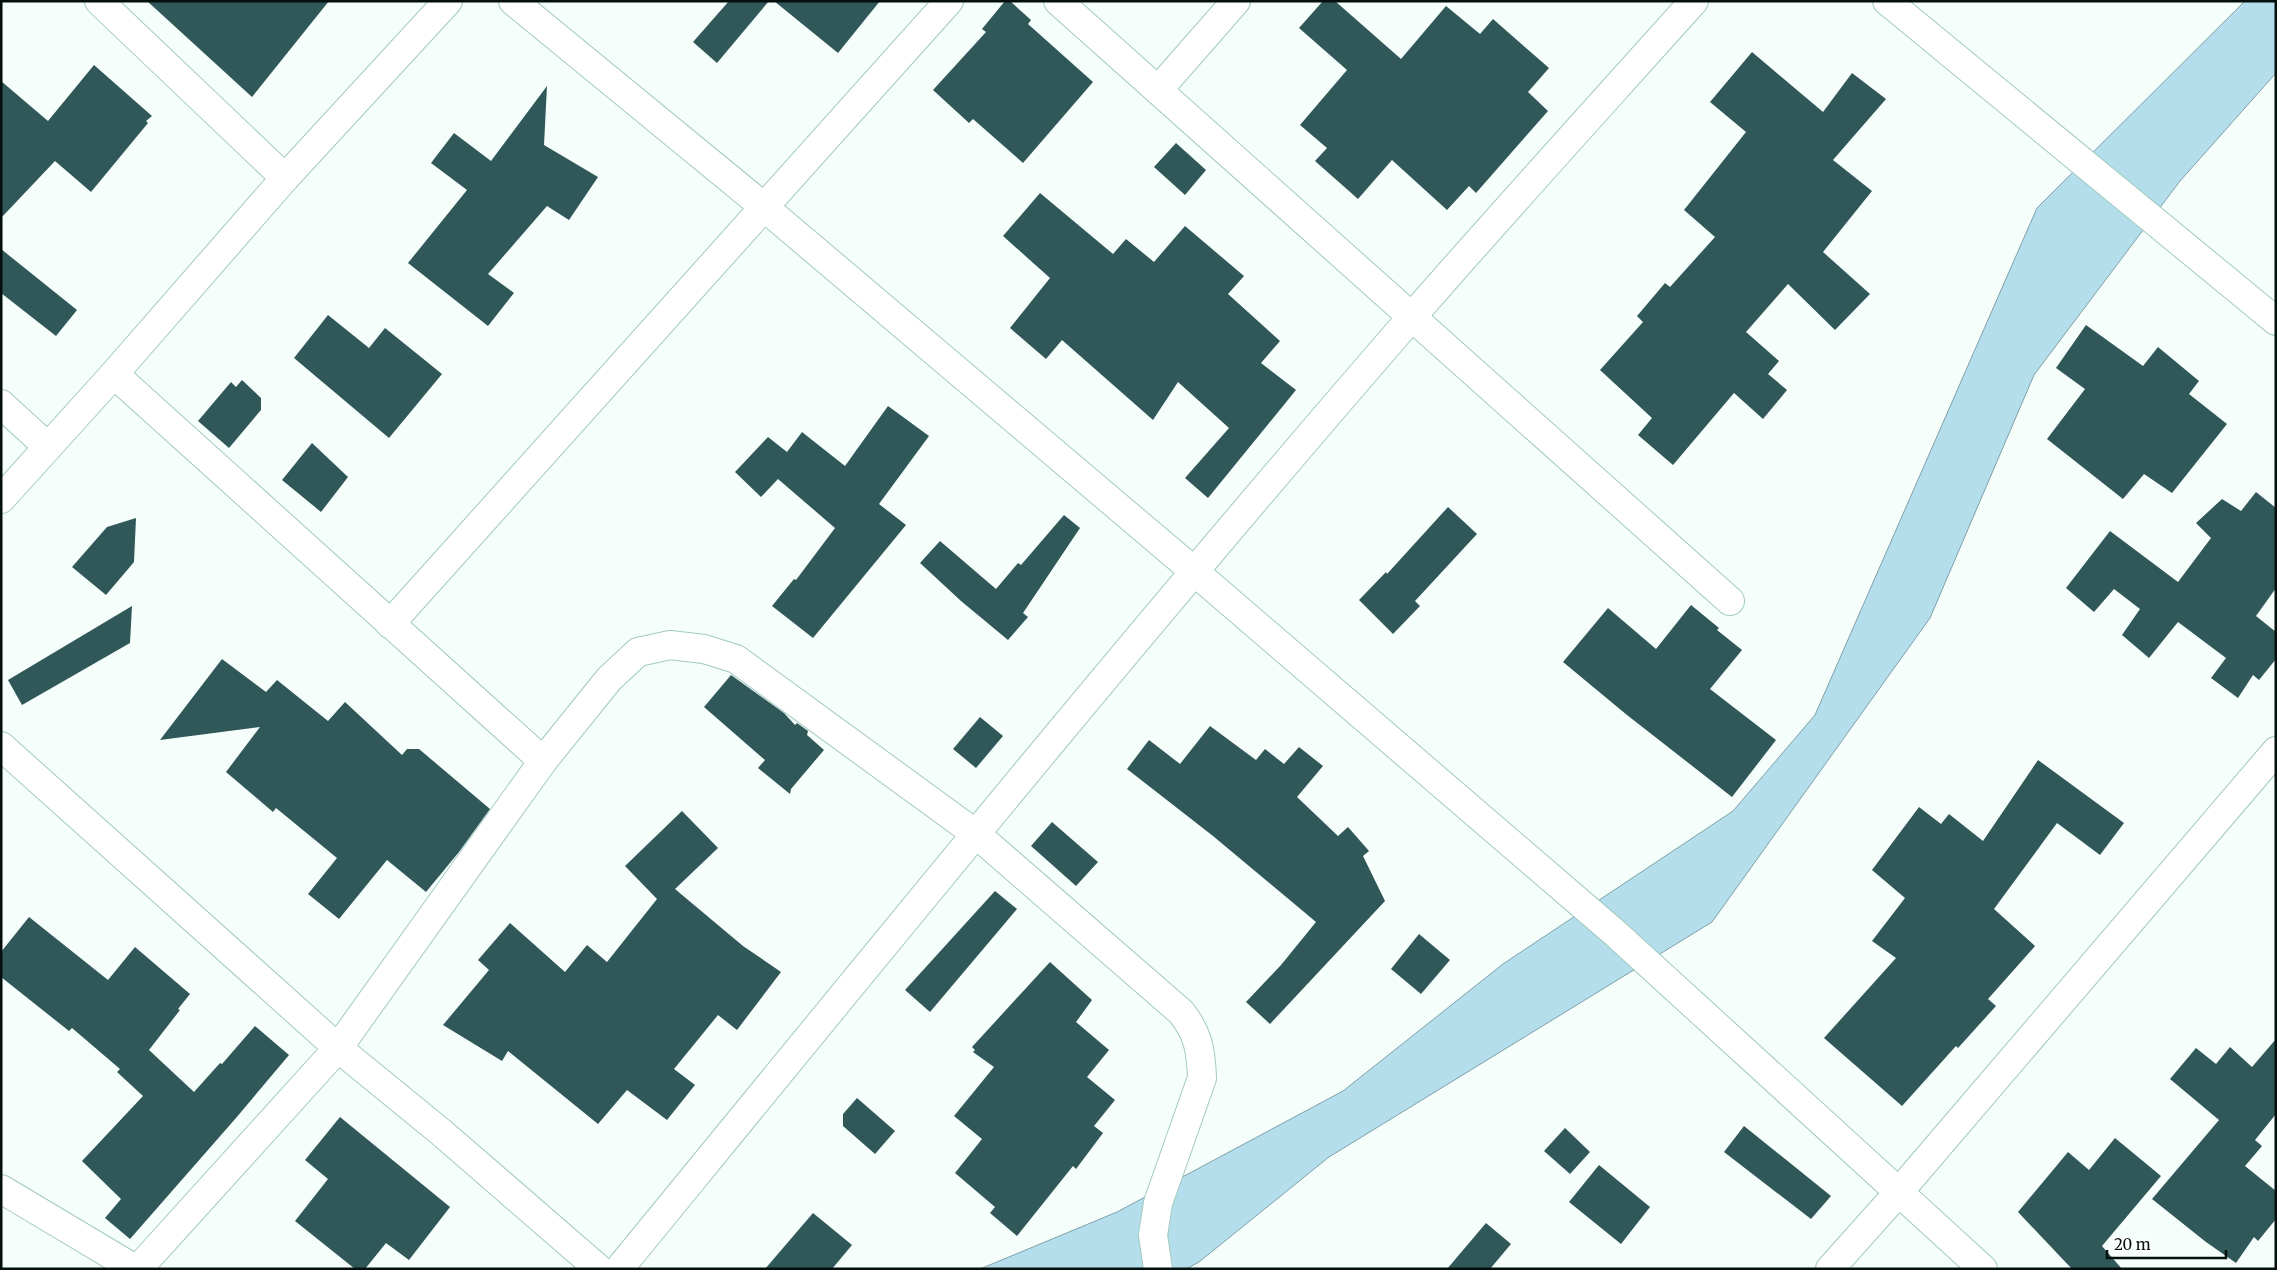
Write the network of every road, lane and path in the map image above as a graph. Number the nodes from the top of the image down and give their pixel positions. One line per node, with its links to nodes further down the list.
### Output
1 (99, 1): 10 (street)
2 (448, 1): 10 (street)
3 (512, 1): 11 (street)
4 (949, 1): 11 (street)
5 (1058, 1): 9 (street)
6 (1236, 1): 9 (street)
7 (1694, 1): 12 (street)
8 (1887, 1): 13 (street)
9 (1159, 89): 12 (street)
10 (285, 178): 14 (street)
11 (764, 207): 18 (street); 20 (street)
12 (1411, 317): 18 (street); 19 (street)
13 (2276, 321)
14 (114, 374): 16 (street); 20 (street)
15 (1, 404): 16 (street)
16 (48, 447): 17 (street)
17 (1, 499)
18 (1195, 572): 24 (street); 27 (street)
19 (1730, 601)
20 (390, 624): 23 (street)
21 (1, 746): 25 (street)
22 (2275, 753): 27 (street)
23 (543, 761): 24 (street); 25 (street)
24 (976, 834): 30 (street); 31 (street)
25 (338, 1048): 28 (street); 29 (street)
26 (1, 1188): 28 (street)
27 (1898, 1193): 32 (street); 33 (street)
28 (136, 1269)
29 (599, 1269)
30 (619, 1269)
31 (1158, 1269)
32 (1830, 1269)
33 (1983, 1269)

